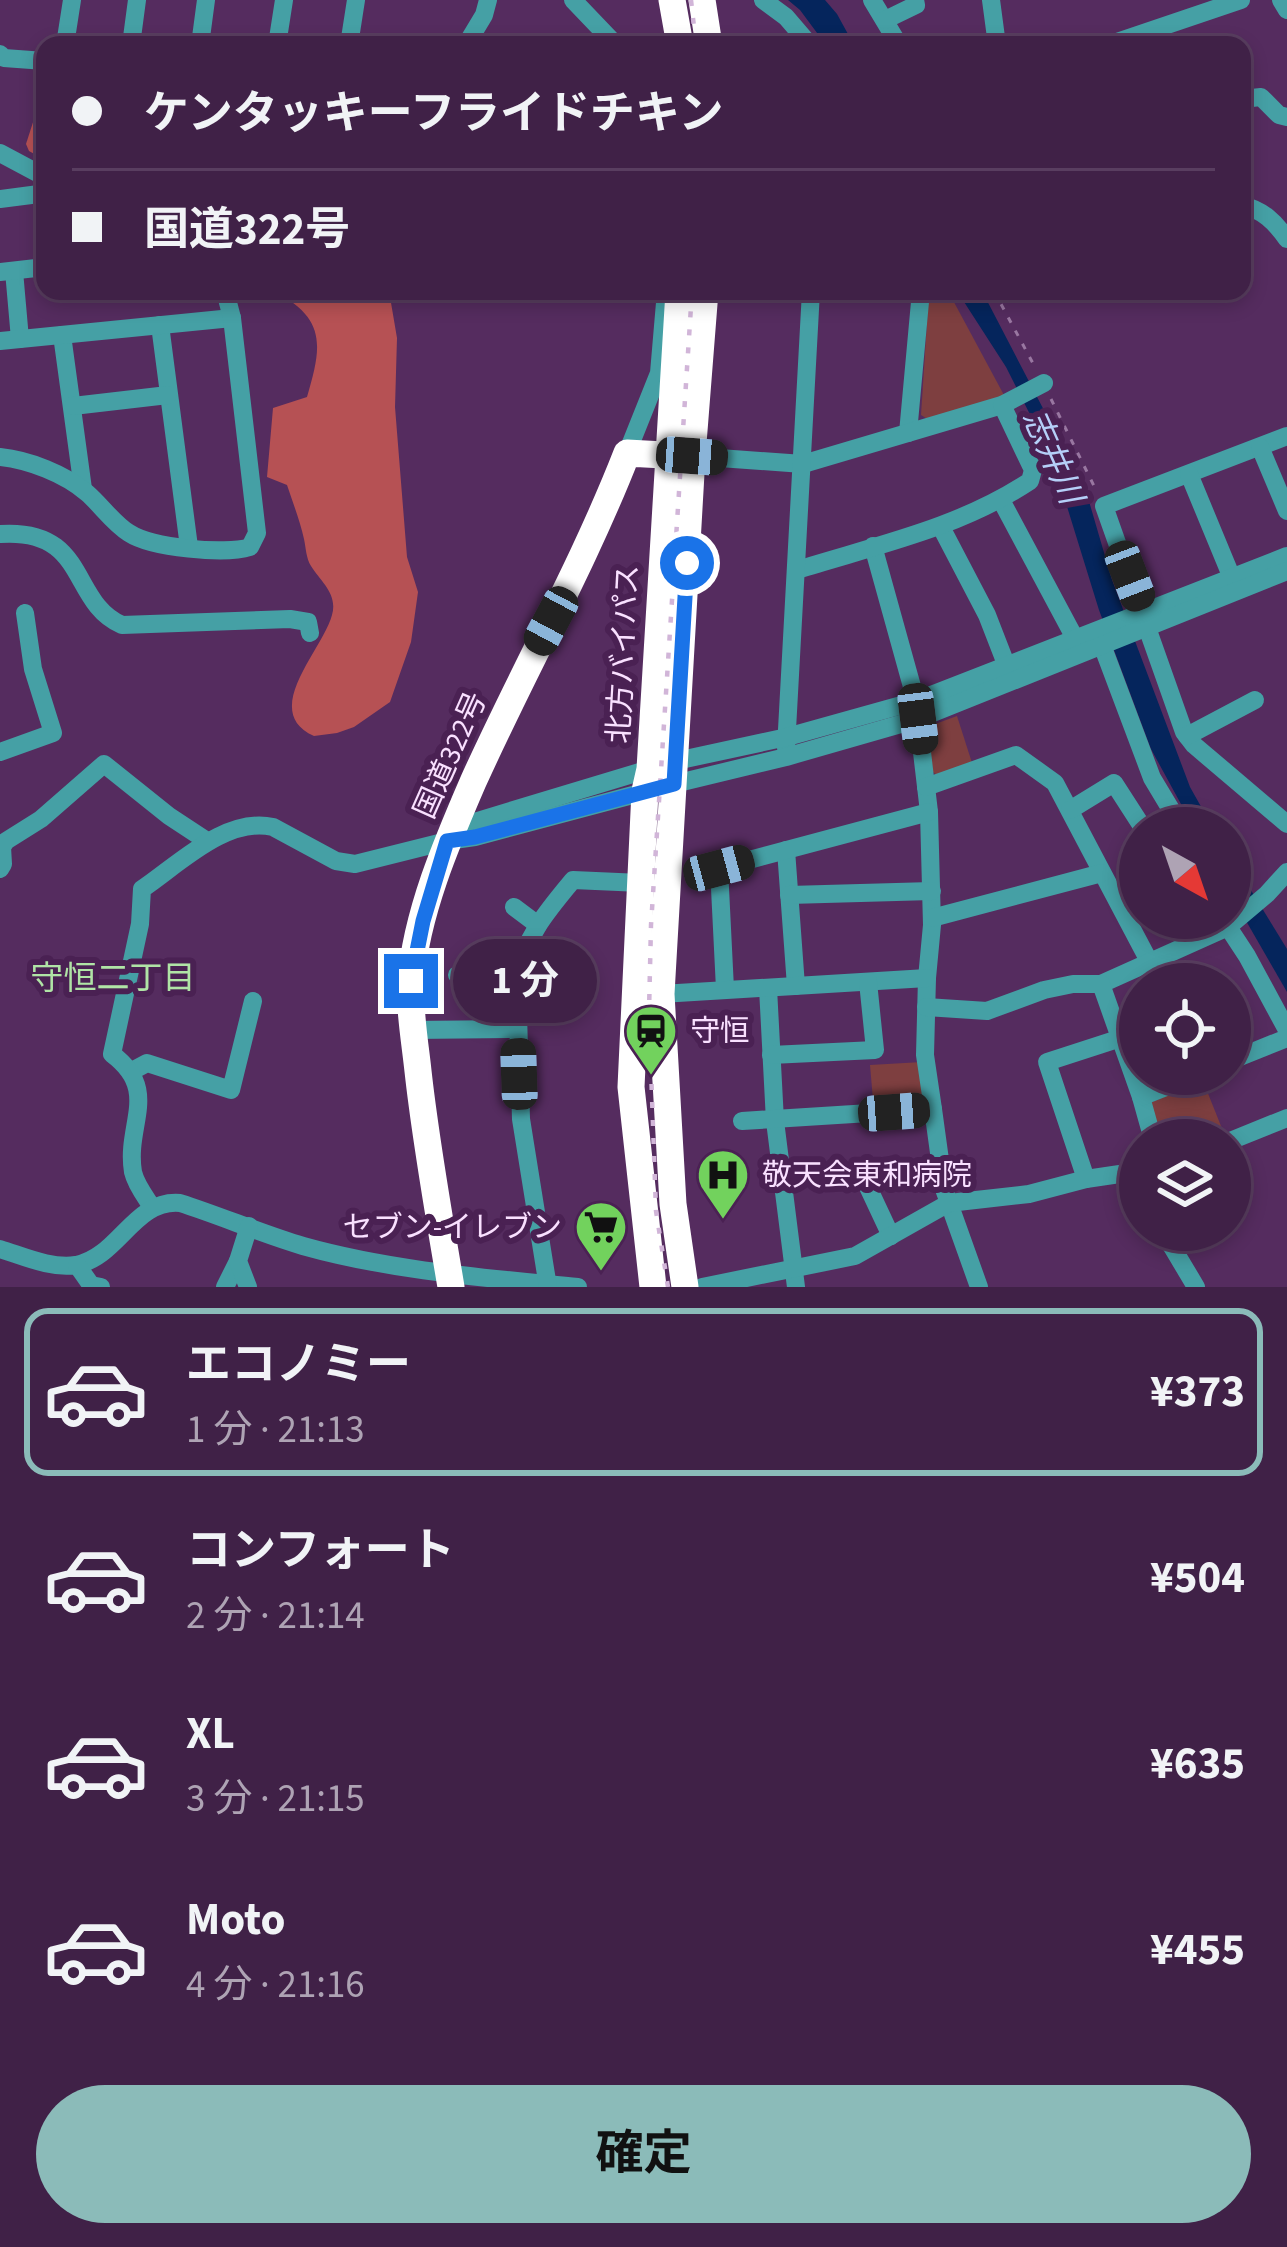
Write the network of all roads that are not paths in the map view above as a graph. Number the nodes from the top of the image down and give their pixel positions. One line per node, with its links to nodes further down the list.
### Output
1 (72, 0): 19 (street)
2 (137, 0): 20 (street)
3 (206, 0): 21 (street)
4 (284, 0): 22 (street)
5 (356, 0): 23 (street)
6 (488, 0): 24 (street)
7 (573, 0): 25 (street)
8 (672, 0): 26 (highway)
9 (702, 0): 27 (highway)
10 (763, 0): 28 (street)
11 (872, 0): 18 (street)
12 (915, 0): 18 (street)
13 (991, 0): 30 (street)
14 (1241, 0): 16 (street)
15 (1282, 0): 17 (street)
16 (1203, 6): 31 (street)
17 (1287, 10)
18 (885, 20): 29 (street)
19 (66, 36)
20 (132, 36)
21 (201, 36)
22 (278, 36)
23 (350, 36)
24 (471, 36)
25 (607, 36)
26 (678, 36)
27 (708, 36)
28 (802, 36)
29 (894, 36)
30 (996, 36)
31 (1143, 36)
32 (0, 54): 33 (street)
33 (36, 60)
34 (1251, 98): 35 (street)
35 (1287, 116)
36 (0, 153): 37 (street)
37 (36, 172)
38 (36, 194): 39 (street)
39 (0, 199)
40 (1251, 208): 41 (street)
41 (1287, 239)
42 (7, 272): 52 (street)
43 (227, 300): 49 (street)
44 (665, 300): 60 (street)
45 (679, 300): 61 (highway)
46 (704, 300): 61 (highway)
47 (812, 300): 63 (street)
48 (921, 300): 57 (street)
49 (232, 318): 50 (street); 71 (street)
50 (160, 325): 51 (street); 54 (street)
51 (62, 335): 52 (street); 56 (street)
52 (10, 340)
53 (1040, 385): 55 (street)
54 (168, 395): 56 (street); 71 (street)
55 (1008, 403): 57 (street); 66 (street)
56 (73, 406): 65 (street)
57 (908, 433): 63 (street)
58 (1287, 436): 59 (street)
59 (1260, 447): 64 (street); 67 (street)
60 (628, 452): 61 (highway); 95 (highway, 国道322号)
61 (680, 456): 63 (street); 87 (highway, 北方バイパス)
62 (0, 458): 65 (street)
63 (803, 464): 73 (street)
64 (1189, 474): 75 (street); 77 (street)
65 (83, 489): 71 (street)
66 (1001, 500): 68 (street); 80 (street)
67 (1287, 512)
68 (941, 527): 70 (street); 81 (street)
69 (0, 534): 78 (street)
70 (873, 546): 73 (street); 83 (street)
71 (189, 547)
72 (1287, 556): 75 (street)
73 (797, 570): 85 (street)
74 (1287, 571): 77 (street)
75 (1232, 578): 77 (street)
76 (25, 613): 86 (street)
77 (1140, 622): 79 (street); 84 (street)
78 (310, 633)
79 (1103, 639): 80 (street); 90 (street)
80 (1079, 645): 81 (street); 83 (street)
81 (1006, 664): 83 (street)
82 (1256, 700): 84 (street)
83 (917, 710): 85 (street); 88 (street)
84 (1187, 736): 93 (street)
85 (786, 747): 87 (street)
86 (0, 752)
87 (661, 776): 95 (street); 100 (highway, 北方バイパス); 119 (highway, 北方バイパス)
88 (926, 787): 91 (street); 92 (street)
89 (1129, 807): 91 (street)
90 (1169, 807)
91 (1070, 810): 99 (street)
92 (929, 812): 96 (street); 101 (street)
93 (1287, 824)
94 (207, 841): 95 (street); 97 (street); 129 (street)
95 (447, 841): 123 (highway, 国道322号)
96 (786, 850): 102 (street); 117 (street)
97 (0, 869)
98 (1287, 872): 103 (street)
99 (1102, 873): 105 (street); 109 (street)
100 (641, 884): 106 (street); 156 (highway, 北方バイパス)
101 (932, 891): 102 (street); 105 (street)
102 (789, 895): 116 (street)
103 (1251, 905)
104 (514, 907): 106 (street)
105 (932, 918): 113 (street)
106 (538, 925): 111 (street)
107 (1193, 939): 109 (street)
108 (1236, 939): 124 (street)
109 (1150, 963)
110 (458, 975): 111 (street)
111 (517, 976): 122 (street)
112 (1119, 976): 115 (street)
113 (927, 979): 114 (street); 121 (street)
114 (868, 982): 116 (street); 128 (street)
115 (1101, 984): 121 (street); 125 (street)
116 (796, 986): 118 (street)
117 (725, 988): 118 (street); 119 (street)
118 (767, 988): 128 (street)
119 (661, 994): 157 (highway, 北方バイパス)
120 (253, 1001): 129 (street)
121 (926, 1006): 132 (street)
122 (518, 1029): 123 (street); 151 (street)
123 (413, 1030): 150 (highway, 国道322号)
124 (1287, 1034): 127 (street)
125 (1119, 1035)
126 (1119, 1038): 139 (street)
127 (1251, 1051)
128 (771, 1055): 136 (street)
129 (131, 1071): 142 (street)
130 (1146, 1095): 131 (street)
131 (1141, 1097): 134 (street)
132 (933, 1109): 136 (street); 141 (street)
133 (1287, 1118): 137 (street)
134 (1147, 1119)
135 (742, 1121): 136 (street)
136 (775, 1121): 149 (street)
137 (1251, 1133)
138 (1119, 1174): 139 (street)
139 (1086, 1178): 141 (street)
140 (868, 1186): 144 (street)
141 (949, 1203): 144 (street); 159 (street)
142 (152, 1207): 143 (street); 148 (street)
143 (249, 1226): 147 (street); 150 (street)
144 (891, 1236): 149 (street)
145 (0, 1249): 148 (street)
146 (1175, 1251): 160 (street)
147 (238, 1261): 153 (street); 154 (street)
148 (77, 1265): 152 (street)
149 (795, 1278): 158 (street)
150 (450, 1281): 151 (street)
151 (547, 1286): 155 (street)
152 (101, 1287)
153 (225, 1287)
154 (248, 1287)
155 (578, 1287)
156 (652, 1287)
157 (685, 1287)
158 (703, 1287)
159 (979, 1287)
160 (1196, 1287)

